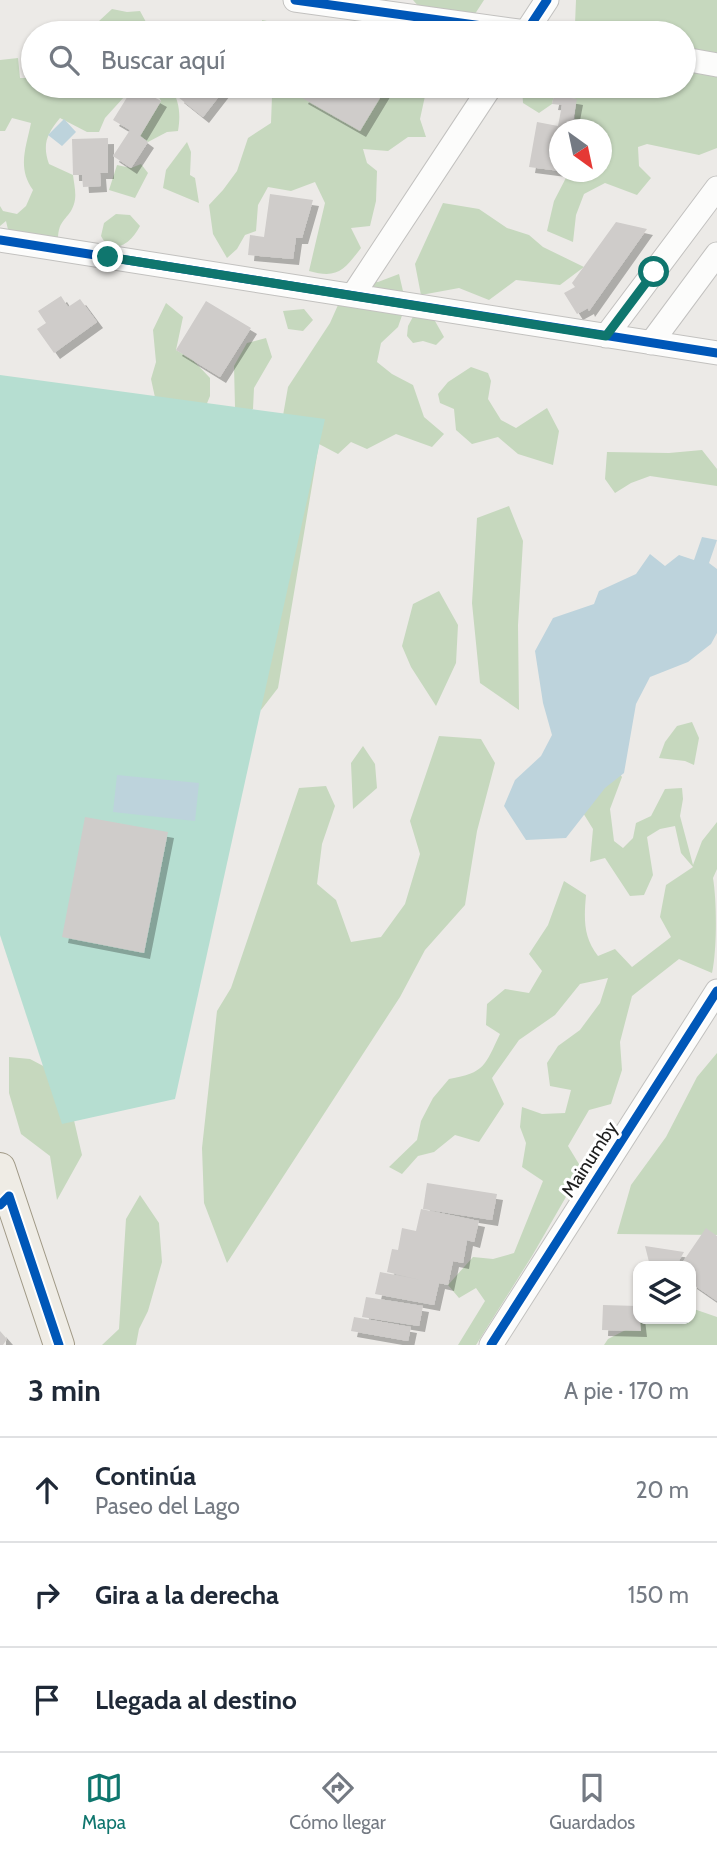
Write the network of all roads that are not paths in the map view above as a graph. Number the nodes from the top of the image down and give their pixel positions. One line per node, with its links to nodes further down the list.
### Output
1 (295, 0): 3 (street)
2 (547, 0): 4 (street)
3 (443, 21)
4 (535, 21)
5 (696, 61): 6 (street)
6 (717, 65)
7 (483, 98): 11 (street)
8 (717, 188): 12 (street)
9 (0, 240): 11 (street)
10 (717, 254): 13 (street)
11 (353, 295): 12 (street)
12 (606, 336): 13 (street)
13 (651, 343): 14 (street)
14 (717, 353)
15 (717, 991): 18 (street, Mainumby)
16 (3, 1190): 17 (main road)
17 (59, 1345)
18 (491, 1345)

